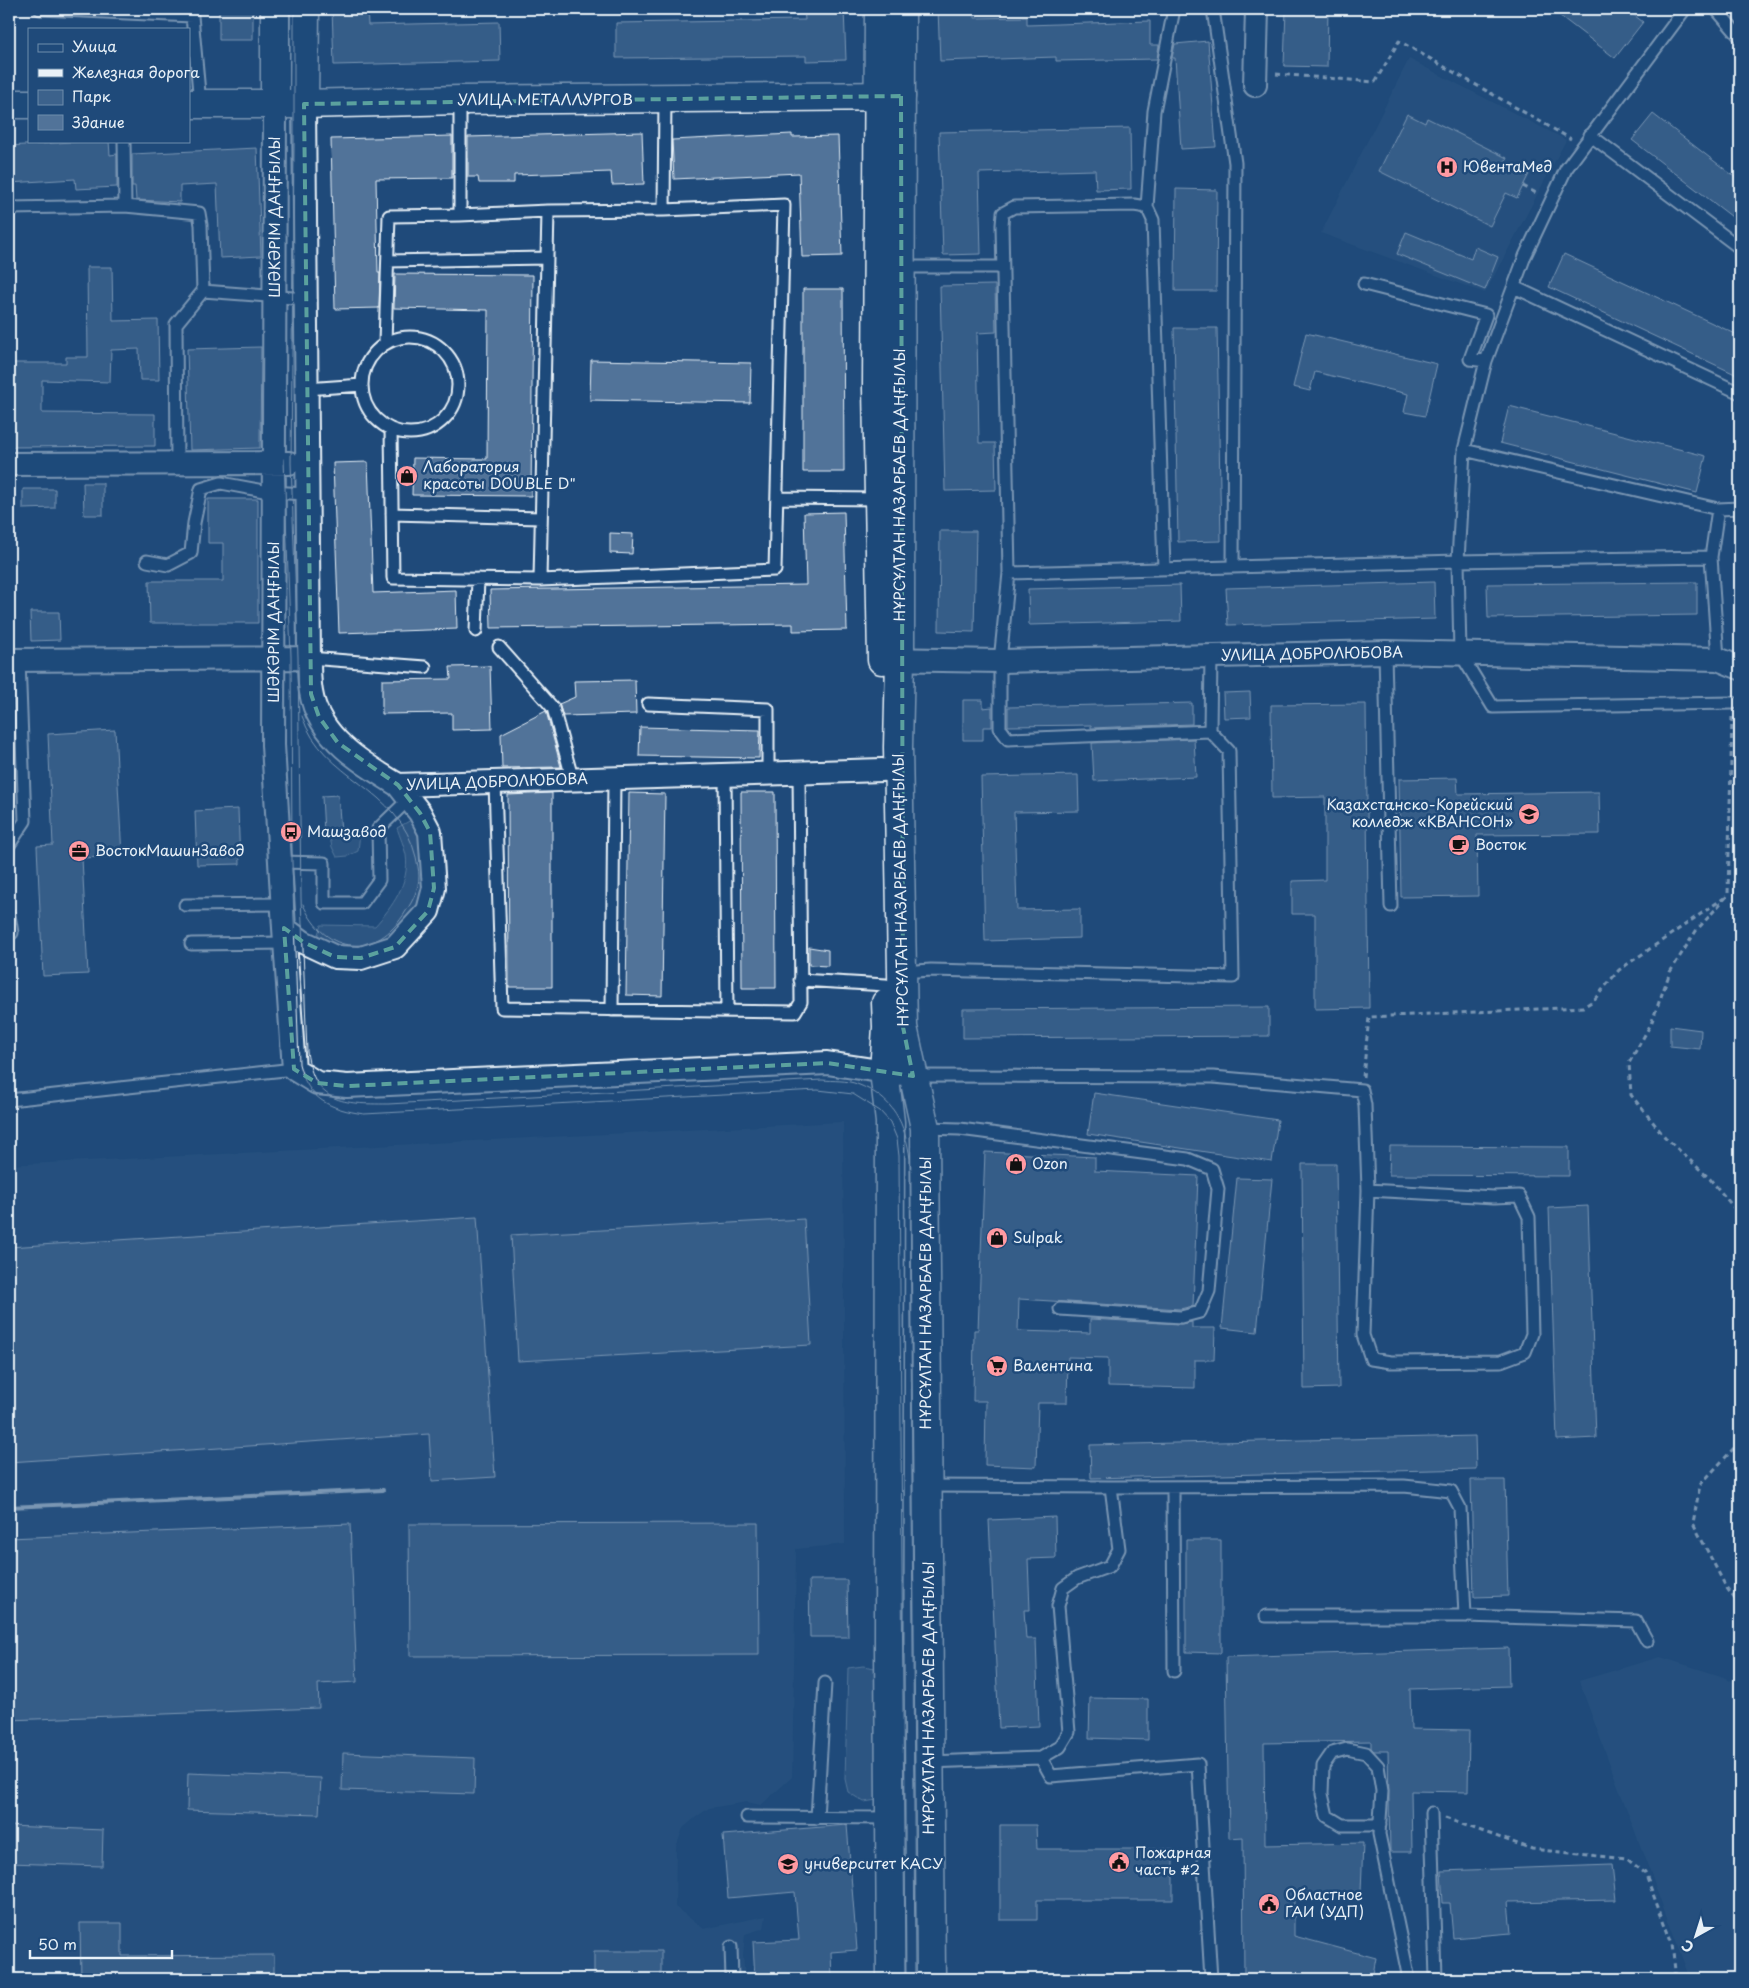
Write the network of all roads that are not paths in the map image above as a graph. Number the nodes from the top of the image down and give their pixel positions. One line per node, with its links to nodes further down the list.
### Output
1 (40, 9): 11 (lane)
2 (275, 9): 20 (main road, ШӘКӘРІМ ДАҢҒЫЛЫ)
3 (305, 9): 21 (main road, ШӘКӘРІМ ДАҢҒЫЛЫ)
4 (879, 9): 14 (main road, НҰРСҰЛТАН НАЗАРБАЕВ ДАҢҒЫЛЫ)
5 (901, 9): 14 (main road, НҰРСҰЛТАН НАЗАРБАЕВ ДАҢҒЫЛЫ)
6 (1174, 9): 25 (lane)
7 (1213, 9): 62 (lane)
8 (1257, 9): 13 (street)
9 (1685, 9): 22 (lane)
10 (1716, 9): 12 (lane)
11 (192, 13): 19 (lane)
12 (1740, 37)
13 (1255, 79)
14 (890, 96): 15 (main road, УЛИЦА МЕТАЛЛУРГОВ); 33 (main road, НҰРСҰЛТАН НАЗАРБАЕВ ДАҢҒЫЛЫ); 54 (main road, НҰРСҰЛТАН НАЗАРБАЕВ ДАҢҒЫЛЫ)
15 (665, 99): 16 (main road, УЛИЦА МЕТАЛЛУРГОВ); 27 (lane)
16 (460, 100): 21 (main road, УЛИЦА МЕТАЛЛУРГОВ); 29 (lane)
17 (9, 104): 18 (main road)
18 (28, 104)
19 (194, 104): 20 (main road, УЛИЦА МЕТАЛЛУРГОВ)
20 (275, 104): 21 (main road, УЛИЦА МЕТАЛЛУРГОВ); 38 (street, ШӘКӘРІМ ДАҢҒЫЛЫ)
21 (304, 104): 39 (street, ШӘКӘРІМ ДАҢҒЫЛЫ)
22 (1590, 135): 30 (lane); 36 (lane)
23 (124, 142): 24 (lane)
24 (125, 206): 26 (lane); 37 (lane)
25 (1147, 207): 34 (lane); 63 (lane)
26 (9, 208)
27 (664, 210): 28 (lane); 53 (lane)
28 (548, 211): 29 (lane); 31 (lane)
29 (460, 215): 32 (lane)
30 (1740, 248)
31 (547, 258): 32 (lane); 58 (lane)
32 (388, 261): 40 (lane)
33 (901, 267): 34 (lane); 74 (main road, НҰРСҰЛТАН НАЗАРБАЕВ ДАҢҒЫЛЫ)
34 (1003, 267): 64 (lane)
35 (1364, 284): 41 (lane)
36 (1514, 287): 41 (lane); 44 (lane)
37 (203, 291): 38 (lane); 48 (lane)
38 (275, 297): 39 (lane); 49 (street, ШӘКӘРІМ ДАҢҒЫЛЫ)
39 (306, 299): 43 (street, ШӘКӘРІМ ДАҢҒЫЛЫ)
40 (385, 344): 42 (lane); 45 (lane)
41 (1486, 361): 46 (lane)
42 (362, 385): 43 (lane); 45 (lane)
43 (306, 389): 50 (street, ШӘКӘРІМ ДАҢҒЫЛЫ)
44 (1740, 394)
45 (391, 430): 57 (lane)
46 (1464, 450): 56 (lane); 61 (lane)
47 (9, 464): 48 (street)
48 (176, 464): 49 (street)
49 (274, 464): 50 (street); 51 (street, ШӘКӘРІМ ДАҢҒЫЛЫ)
50 (307, 464): 52 (street, ШӘКӘРІМ ДАҢҒЫЛЫ)
51 (274, 492): 52 (lane); 60 (lane); 72 (street, ШӘКӘРІМ ДАҢҒЫЛЫ)
52 (307, 494): 73 (street, ШӘКӘРІМ ДАҢҒЫЛЫ)
53 (777, 498): 54 (lane); 66 (lane)
54 (879, 499): 74 (main road, НҰРСҰЛТАН НАЗАРБАЕВ ДАҢҒЫЛЫ)
55 (1740, 508): 56 (lane)
56 (1718, 509): 59 (lane)
57 (392, 514): 58 (lane); 65 (lane)
58 (541, 518): 66 (lane)
59 (1711, 558): 61 (lane); 75 (lane)
60 (148, 561)
61 (1458, 561): 62 (lane); 70 (lane)
62 (1234, 567): 63 (lane)
63 (1164, 569): 64 (lane)
64 (1009, 573): 77 (lane)
65 (478, 579): 66 (lane); 67 (lane)
66 (540, 580)
67 (476, 631)
68 (499, 647): 83 (lane)
69 (1385, 652): 70 (street, УЛИЦА ДОБРОЛЮБОВА); 71 (street, УЛИЦА ДОБРОЛЮБОВА); 95 (lane)
70 (1460, 653): 75 (street, УЛИЦА ДОБРОЛЮБОВА); 80 (lane)
71 (1211, 656): 77 (street, УЛИЦА ДОБРОЛЮБОВА); 82 (lane)
72 (274, 657): 73 (street); 76 (street); 92 (street, ШӘКӘРІМ ДАҢҒЫЛЫ)
73 (308, 658): 78 (lane); 90 (street, УЛИЦА ДОБРОЛЮБОВА)
74 (891, 659): 77 (street, УЛИЦА ДОБРОЛЮБОВА); 84 (main road, НҰРСҰЛТАН НАЗАРБАЕВ ДАҢҒЫЛЫ); 100 (main road, НҰРСҰЛТАН НАЗАРБАЕВ ДАҢҒЫЛЫ)
75 (1718, 659): 79 (street, УЛИЦА ДОБРОЛЮБОВА)
76 (14, 660): 91 (lane)
77 (1000, 661): 82 (lane)
78 (425, 667)
79 (1740, 668)
80 (1733, 703)
81 (648, 704): 86 (lane)
82 (1210, 731): 100 (lane)
83 (570, 770)
84 (882, 770): 85 (street, УЛИЦА ДОБРОЛЮБОВА); 100 (main road, НҰРСҰЛТАН НАЗАРБАЕВ ДАҢҒЫЛЫ)
85 (799, 773): 86 (street, УЛИЦА ДОБРОЛЮБОВА); 101 (lane)
86 (768, 774): 87 (street, УЛИЦА ДОБРОЛЮБОВА)
87 (725, 775): 88 (street, УЛИЦА ДОБРОЛЮБОВА); 103 (lane)
88 (614, 778): 89 (street, УЛИЦА ДОБРОЛЮБОВА); 102 (lane)
89 (495, 782): 90 (street, УЛИЦА ДОБРОЛЮБОВА); 102 (lane)
90 (404, 792): 92 (lane); 98 (street)
91 (9, 845)
92 (280, 862): 93 (street, ШӘКӘРІМ ДАҢҒЫЛЫ)
93 (283, 904): 94 (lane); 98 (street, ШӘКӘРІМ ДАҢҒЫЛЫ)
94 (185, 905)
95 (1390, 906)
96 (9, 915): 97 (lane)
97 (9, 933)
98 (285, 936): 99 (lane); 104 (street, ШӘКӘРІМ ДАҢҒЫЛЫ)
99 (191, 944)
100 (894, 979): 101 (lane); 105 (main road, НҰРСҰЛТАН НАЗАРБАЕВ ДАҢҒЫЛЫ); 106 (main road, НҰРСҰЛТАН НАЗАРБАЕВ ДАҢҒЫЛЫ)
101 (800, 980): 103 (lane)
102 (612, 1010): 103 (lane)
103 (727, 1011)
104 (294, 1069): 105 (street); 107 (lane)
105 (884, 1072): 106 (street); 124 (main road, НҰРСҰЛТАН НАЗАРБАЕВ ДАҢҒЫЛЫ)
106 (913, 1076): 108 (main road, НҰРСҰЛТАН НАЗАРБАЕВ ДАҢҒЫЛЫ); 109 (lane)
107 (9, 1100)
108 (925, 1128): 110 (lane); 111 (main road, НҰРСҰЛТАН НАЗАРБАЕВ ДАҢҒЫЛЫ)
109 (1368, 1190): 109 (lane)
110 (1060, 1309)
111 (927, 1486): 112 (lane); 120 (main road, НҰРСҰЛТАН НАЗАРБАЕВ ДАҢҒЫЛЫ)
112 (1111, 1487): 113 (lane); 119 (lane)
113 (1173, 1487): 115 (lane); 117 (lane)
114 (1266, 1616): 115 (lane)
115 (1466, 1616): 116 (lane)
116 (1647, 1640)
117 (1174, 1671)
118 (825, 1684): 123 (lane)
119 (1041, 1758): 120 (lane); 130 (lane)
120 (929, 1762): 129 (main road, НҰРСҰЛТАН НАЗАРБАЕВ ДАҢҒЫЛЫ)
121 (1431, 1813): 132 (lane)
122 (747, 1817): 123 (lane)
123 (817, 1818): 124 (lane)
124 (890, 1818): 128 (main road, НҰРСҰЛТАН НАЗАРБАЕВ ДАҢҒЫЛЫ)
125 (1380, 1825): 125 (lane); 131 (lane)
126 (731, 1947): 127 (lane)
127 (732, 1979)
128 (891, 1979)
129 (930, 1979)
130 (1211, 1979)
131 (1409, 1979)
132 (1436, 1979)

